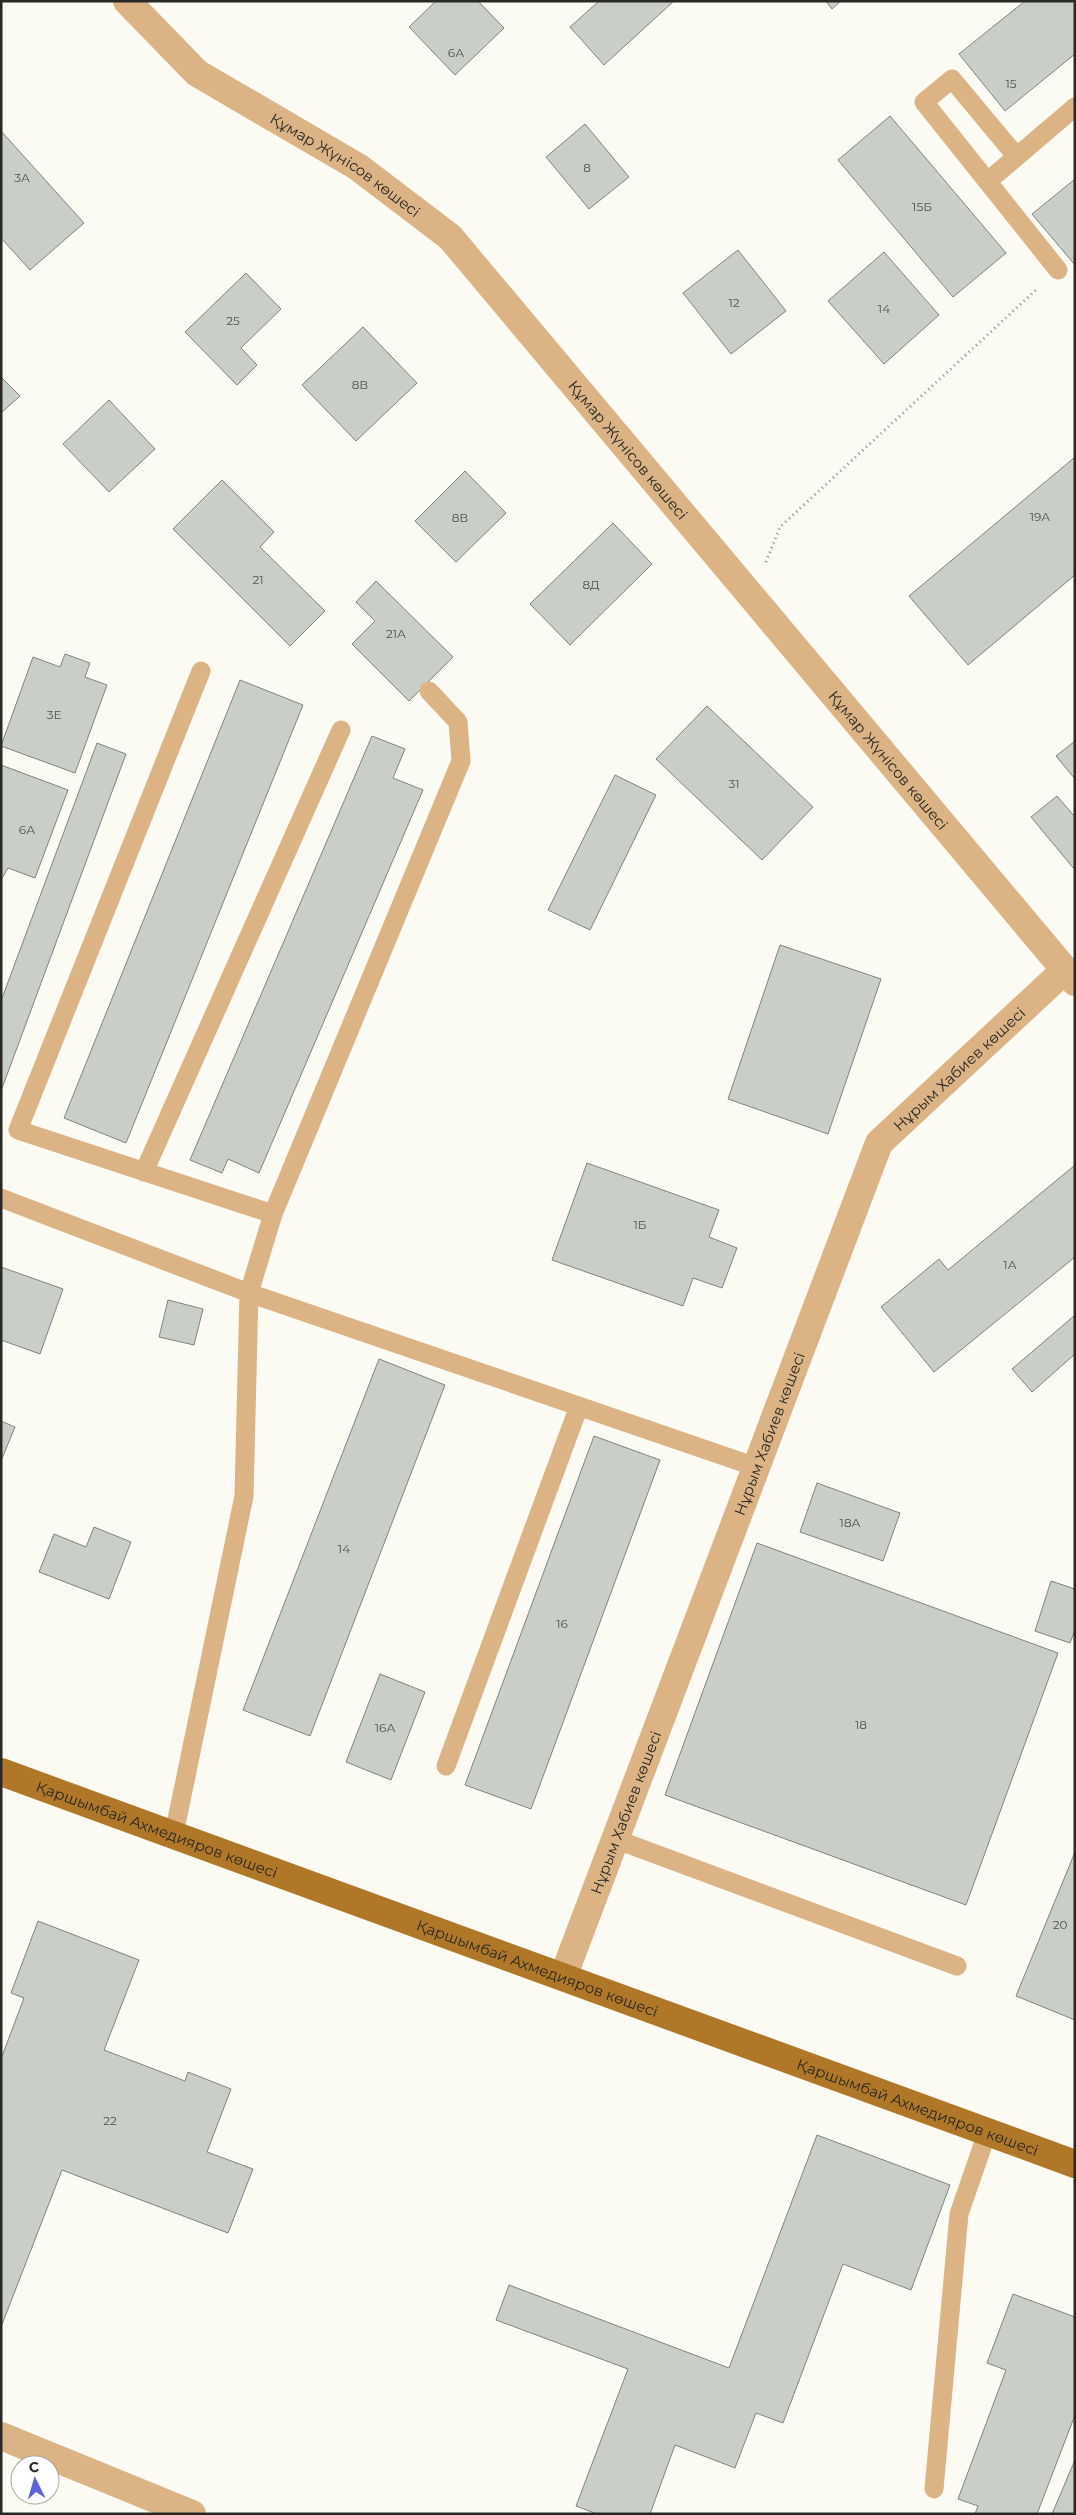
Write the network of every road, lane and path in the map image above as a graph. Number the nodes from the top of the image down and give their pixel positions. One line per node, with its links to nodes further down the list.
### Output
1 (127, 1): 6 (street, Құмар Жүнісов көшесі)
2 (1075, 107): 3 (lane)
3 (1016, 156): 4 (lane); 4 (lane)
4 (988, 181): 5 (lane)
5 (1058, 270): 6 (path)
6 (743, 586): 10 (street, Құмар Жүнісов көшесі)
7 (201, 671): 11 (lane)
8 (429, 691): 13 (lane)
9 (341, 730): 11 (lane)
10 (1070, 976): 16 (street, Нұрым Хабиев көшесі)
11 (144, 1172): 13 (lane)
12 (1, 1198): 14 (lane)
13 (273, 1214): 14 (lane)
14 (249, 1293): 15 (lane); 19 (lane)
15 (579, 1406): 16 (lane); 17 (lane)
16 (756, 1467): 20 (street, Нұрым Хабиев көшесі)
17 (446, 1766)
18 (1, 1772): 19 (main road, Қаршымбай Ахмедияров көшесі)
19 (174, 1834): 22 (main road, Қаршымбай Ахмедияров көшесі)
20 (615, 1839): 21 (lane); 22 (street, Нұрым Хабиев көшесі)
21 (957, 1966)
22 (563, 1977): 23 (main road, Қаршымбай Ахмедияров көшесі)
23 (987, 2133): 24 (main road, Қаршымбай Ахмедияров көшесі); 26 (lane)
24 (1075, 2164)
25 (1, 2436): 27 (street)
26 (934, 2489)
27 (192, 2514)

